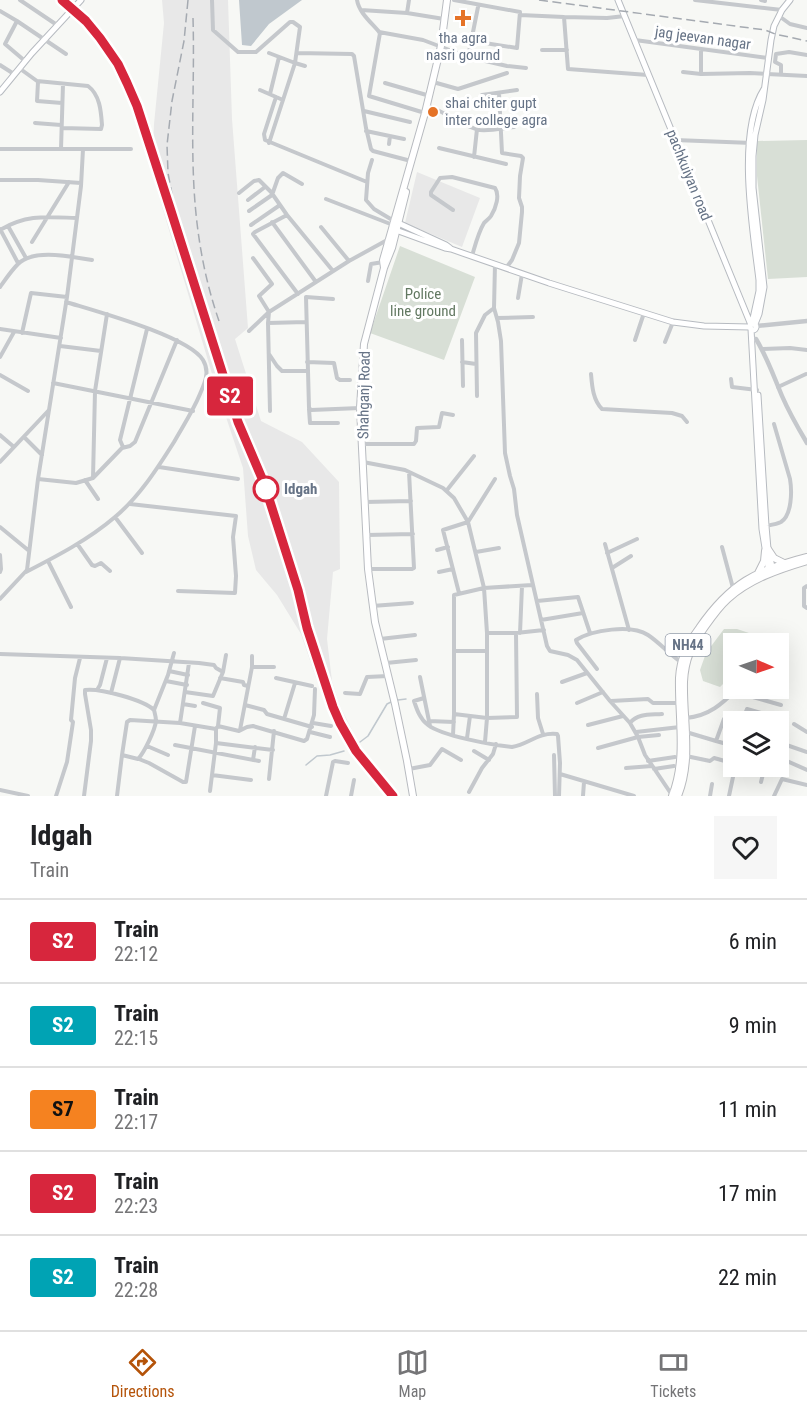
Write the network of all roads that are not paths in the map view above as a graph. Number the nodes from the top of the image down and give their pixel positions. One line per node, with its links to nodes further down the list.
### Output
1 (20, 0): 21 (street)
2 (81, 0): 21 (main road)
3 (212, 0): 34 (street)
4 (357, 0): 12 (street)
5 (409, 0): 14 (street)
6 (447, 0): 19 (main road)
7 (454, 0): 16 (street)
8 (618, 0): 17 (main road, pachkuiyan road)
9 (698, 0): 15 (street)
10 (791, 0): 15 (main road)
11 (478, 7): 28 (street)
12 (361, 10): 14 (street); 23 (street)
13 (0, 11): 20 (street)
14 (407, 13): 19 (street)
15 (780, 13): 22 (street); 39 (main road)
16 (520, 15): 18 (street); 28 (street)
17 (625, 16): 18 (street); 27 (main road, pachkuiyan road)
18 (563, 17): 32 (street)
19 (445, 20): 29 (main road)
20 (17, 21): 25 (street); 26 (street)
21 (57, 26): 26 (main road)
22 (807, 27)
23 (379, 32): 29 (street); 70 (street)
24 (0, 34): 25 (street)
25 (7, 39): 40 (street)
26 (45, 40): 35 (street); 40 (main road)
27 (635, 40): 30 (street, jag jeevan nagar); 52 (main road, pachkuiyan road)
28 (472, 41): 38 (street)
29 (441, 46): 38 (street); 54 (main road)
30 (701, 49): 39 (street, jag jeevan nagar); 49 (street)
31 (542, 50): 32 (street)
32 (567, 50): 52 (street)
33 (269, 53): 37 (street)
34 (297, 53): 41 (street); 69 (street)
35 (66, 54)
36 (807, 55): 51 (street)
37 (279, 57): 41 (street); 62 (street)
38 (468, 57): 45 (street)
39 (768, 58): 50 (main road)
40 (25, 61): 44 (main road)
41 (295, 63): 43 (street); 66 (street)
42 (0, 65): 48 (street)
43 (305, 66)
44 (19, 68): 48 (main road); 55 (street)
45 (526, 68)
46 (683, 72): 49 (street)
47 (507, 73): 54 (street)
48 (14, 74): 60 (main road)
49 (701, 74): 50 (street)
50 (767, 74): 51 (street); 82 (main road)
51 (781, 74): 53 (street)
52 (648, 75): 80 (main road, pachkuiyan road)
53 (807, 76)
54 (432, 81): 64 (main road)
55 (38, 82): 57 (street); 67 (street)
56 (385, 83): 64 (street)
57 (63, 84): 67 (street); 73 (street)
58 (260, 90): 62 (street)
59 (517, 90): 61 (street)
60 (0, 92)
61 (500, 93): 63 (street); 75 (street)
62 (270, 94): 65 (street)
63 (482, 95)
64 (430, 96): 68 (main road)
65 (276, 97): 66 (street); 81 (street)
66 (283, 100): 81 (street)
67 (62, 103): 73 (street)
68 (427, 105): 70 (main road); 76 (street)
69 (363, 111): 71 (street); 77 (street)
70 (425, 113): 91 (main road)
71 (410, 122)
72 (35, 123): 73 (street)
73 (61, 126): 86 (street)
74 (514, 127): 75 (street)
75 (500, 128): 76 (street); 126 (street)
76 (477, 129): 89 (street)
77 (366, 130): 78 (street); 91 (street)
78 (390, 136): 79 (street); 83 (street)
79 (404, 139)
80 (675, 140): 82 (street); 146 (main road, pachkuiyan road)
81 (269, 143): 95 (street)
82 (752, 143): 146 (main road)
83 (389, 144)
84 (439, 148): 89 (street)
85 (0, 149): 86 (street)
86 (61, 149): 87 (street)
87 (83, 149): 88 (street); 96 (street)
88 (132, 150)
89 (474, 157): 92 (street)
90 (372, 160): 95 (street)
91 (412, 161): 111 (main road)
92 (506, 164)
93 (0, 180): 94 (street)
94 (69, 182): 96 (street); 107 (street)
95 (367, 182): 111 (street)
96 (81, 183): 108 (street)
97 (302, 184): 100 (street)
98 (265, 187): 99 (street); 100 (street); 102 (street)
99 (239, 194)
100 (272, 195): 103 (street); 105 (street)
101 (326, 199): 111 (street)
102 (248, 200)
103 (280, 205): 106 (street); 110 (street)
104 (453, 210): 117 (street)
105 (249, 211)
106 (287, 215): 109 (street); 127 (street)
107 (48, 217): 108 (street); 112 (street); 116 (street)
108 (76, 218): 118 (street)
109 (272, 222): 129 (street); 132 (street)
110 (251, 225)
111 (395, 225): 115 (main road, Shahganj Road); 117 (main road); 125 (main road)
112 (8, 226): 114 (street); 119 (street)
113 (321, 227): 122 (street)
114 (0, 229): 123 (street)
115 (389, 239): 122 (street); 125 (main road, Shahganj Road)
116 (32, 242)
117 (472, 256): 124 (main road)
118 (72, 257): 119 (street); 121 (street); 134 (street)
119 (26, 258): 123 (street)
120 (253, 258): 137 (street)
121 (92, 260)
122 (349, 261): 127 (street)
123 (18, 263): 131 (street)
124 (495, 264): 126 (main road); 136 (street)
125 (383, 265): 130 (street); 182 (main road, Shahganj Road)
126 (506, 268): 128 (main road)
127 (333, 272): 129 (street)
128 (522, 274): 133 (street); 138 (main road)
129 (316, 282): 132 (street)
130 (368, 282)
131 (0, 287)
132 (298, 294): 137 (street)
133 (518, 298)
134 (66, 299): 139 (street); 151 (street); 152 (street)
135 (333, 299): 142 (street)
136 (494, 308): 141 (street); 166 (street)
137 (270, 312): 144 (street); 149 (street)
138 (644, 313): 145 (main road); 156 (street)
139 (107, 314): 148 (street); 161 (street)
140 (533, 317): 141 (street)
141 (497, 318): 246 (street)
142 (306, 321): 144 (street); 164 (street)
143 (807, 321): 146 (street)
144 (268, 322): 162 (street)
145 (673, 322): 146 (main road); 157 (street)
146 (753, 327): 153 (main road)
147 (0, 329): 150 (street)
148 (147, 329): 154 (street); 180 (street)
149 (249, 331)
150 (14, 332): 151 (street); 163 (street)
151 (22, 333): 152 (street)
152 (61, 338): 158 (street)
153 (753, 339): 159 (street); 176 (main road)
154 (177, 340): 181 (street); 185 (street)
155 (462, 340): 165 (street)
156 (635, 340)
157 (665, 342)
158 (60, 346): 161 (street); 173 (street)
159 (763, 350): 160 (street); 175 (street)
160 (807, 350)
161 (101, 351): 177 (street)
162 (268, 354): 167 (street); 186 (street)
163 (0, 357)
164 (307, 362): 167 (street); 171 (street)
165 (462, 362): 166 (street); 174 (street)
166 (476, 364): 179 (street)
167 (307, 371): 183 (street)
168 (591, 374): 188 (street)
169 (806, 374): 175 (street)
170 (0, 375): 178 (street)
171 (350, 380)
172 (731, 380): 176 (street)
173 (53, 383): 177 (street); 184 (street)
174 (463, 386)
175 (778, 387): 193 (street)
176 (755, 390): 213 (main road)
177 (95, 391): 180 (street); 203 (street)
178 (28, 392)
179 (477, 396)
180 (130, 398): 181 (street); 196 (street)
181 (151, 402): 185 (street); 196 (street)
182 (360, 408): 183 (street); 194 (main road, Shahganj Road)
183 (309, 409): 189 (street)
184 (49, 410): 192 (street); 197 (street)
185 (193, 411): 201 (street)
186 (270, 411)
187 (453, 415): 194 (street)
188 (687, 422)
189 (338, 423)
190 (774, 424): 216 (street)
191 (0, 435): 195 (street)
192 (24, 437): 195 (street); 197 (street)
193 (807, 443)
194 (362, 444): 200 (main road, Shahganj Road)
195 (14, 447): 199 (street)
196 (123, 447): 203 (street)
197 (42, 455): 204 (street)
198 (474, 456): 208 (street)
199 (0, 462)
200 (363, 462): 202 (street); 211 (main road, Shahganj Road)
201 (159, 467): 205 (street); 212 (street)
202 (409, 472): 208 (street); 210 (street)
203 (93, 478): 207 (street)
204 (38, 479): 207 (street); 228 (street)
205 (238, 479)
206 (495, 479): 215 (street)
207 (85, 480): 209 (street)
208 (447, 490): 215 (street)
209 (98, 499)
210 (411, 501): 211 (street); 218 (street)
211 (365, 502): 219 (main road, Shahganj Road)
212 (129, 504): 214 (street); 251 (street)
213 (764, 513): 216 (main road); 227 (main road)
214 (115, 518): 222 (street); 230 (street)
215 (468, 522): 224 (street); 229 (street)
216 (766, 526): 227 (main road)
217 (0, 527): 228 (street)
218 (413, 534): 219 (street); 238 (street)
219 (367, 535): 238 (main road, Shahganj Road)
220 (637, 539): 231 (street)
221 (604, 544): 231 (street)
222 (78, 545): 235 (street); 240 (street)
223 (722, 547): 250 (street)
224 (448, 548): 226 (street); 239 (street)
225 (499, 548): 229 (street)
226 (436, 550)
227 (767, 550): 236 (main road); 241 (main road); 245 (main road)
228 (28, 551): 243 (street)
229 (476, 552): 249 (street)
230 (142, 553)
231 (608, 553): 237 (street)
232 (0, 555): 242 (street)
233 (631, 556): 237 (street)
234 (807, 559): 236 (main road, NH44); 241 (main road, NH44)
235 (48, 561): 243 (street); 257 (street)
236 (784, 563): 241 (main road, NH44)
237 (612, 568): 262 (street)
238 (368, 569): 256 (main road, Shahganj Road)
239 (453, 569): 244 (street); 252 (street)
240 (110, 571)
241 (771, 571): 245 (main road, NH44); 321 (main road, NH44)
242 (0, 572)
243 (26, 572): 253 (street)
244 (439, 572)
245 (757, 574): 250 (main road, NH44)
246 (532, 585): 247 (street); 254 (street)
247 (522, 586): 249 (street); 264 (street)
248 (807, 586): 258 (street)
249 (484, 588): 252 (street); 263 (street)
250 (733, 588): 279 (main road, NH44)
251 (178, 591)
252 (459, 593): 268 (street)
253 (0, 599)
254 (537, 601): 259 (street); 260 (street)
255 (412, 603): 256 (street)
256 (372, 606): 267 (main road, Shahganj Road)
257 (71, 607)
258 (807, 608)
259 (583, 613): 260 (street); 265 (street)
260 (541, 620): 261 (street)
261 (544, 630): 264 (street); 287 (street)
262 (629, 630): 265 (street); 279 (street)
263 (487, 633): 264 (street); 269 (street)
264 (518, 633): 320 (street)
265 (590, 634): 284 (street)
266 (415, 635): 267 (street)
267 (380, 639): 281 (main road, Shahganj Road)
268 (454, 651): 269 (street); 316 (street)
269 (486, 651): 320 (street)
270 (174, 653): 278 (street)
271 (0, 654): 274 (street)
272 (226, 655): 286 (street)
273 (252, 656): 282 (street)
274 (80, 658): 275 (street); 400 (street)
275 (107, 658): 276 (street); 298 (street)
276 (120, 658): 278 (street); 301 (street)
277 (416, 660): 281 (street)
278 (172, 661): 280 (street); 285 (street)
279 (681, 662): 310 (main road, NH44)
280 (189, 663): 286 (street); 288 (street)
281 (386, 663): 289 (main road, Shahganj Road)
282 (252, 667): 283 (street); 297 (street)
283 (274, 667)
284 (597, 669)
285 (169, 671): 288 (street); 293 (street)
286 (223, 672): 291 (street)
287 (587, 673): 294 (street); 300 (street)
288 (188, 675): 296 (street)
289 (388, 676): 302 (street); 380 (main road, Shahganj Road)
290 (420, 676): 304 (street)
291 (220, 678): 297 (street); 299 (street)
292 (276, 678): 295 (street)
293 (166, 681): 296 (street); 315 (street)
294 (562, 682)
295 (295, 683): 322 (street); 330 (street)
296 (186, 685): 299 (street)
297 (248, 686): 312 (street)
298 (97, 690): 301 (street); 401 (street)
299 (185, 692): 311 (street)
300 (603, 692): 307 (street); 309 (street)
301 (111, 693): 315 (street)
302 (345, 693)
303 (537, 694): 342 (street)
304 (424, 698): 328 (street); 328 (street)
305 (727, 699): 321 (street)
306 (762, 699): 313 (street)
307 (610, 702): 310 (street); 319 (street)
308 (204, 703): 335 (street)
309 (578, 703)
310 (680, 703): 334 (main road, NH44)
311 (183, 704): 314 (street); 326 (street)
312 (244, 705): 322 (street); 336 (street)
313 (780, 705)
314 (195, 706)
315 (154, 710): 323 (street)
316 (454, 714): 318 (street); 324 (street)
317 (662, 714): 327 (street)
318 (470, 716): 320 (street); 347 (street)
319 (623, 716): 327 (street); 331 (street)
320 (487, 718): 349 (street)
321 (686, 718): 340 (main road, NH44)
322 (284, 719): 330 (street)
323 (156, 721): 326 (street); 355 (street); 363 (street)
324 (453, 722): 328 (street); 343 (street)
325 (723, 722): 348 (street)
326 (180, 723): 332 (street)
327 (630, 723): 339 (street)
328 (429, 724): 343 (street)
329 (794, 724): 341 (street)
330 (312, 725): 333 (street); 338 (street)
331 (588, 725)
332 (195, 726): 335 (street); 358 (street)
333 (331, 726)
334 (681, 727): 339 (street); 409 (main road, NH44)
335 (217, 728): 336 (street); 350 (street)
336 (239, 731): 337 (street)
337 (274, 731): 338 (street); 359 (street)
338 (310, 732): 345 (street)
339 (636, 732): 346 (street)
340 (686, 732): 348 (street); 366 (main road, NH44)
341 (807, 732)
342 (543, 734): 352 (street); 382 (street)
343 (453, 735): 347 (street)
344 (659, 735): 346 (street)
345 (330, 737)
346 (638, 737): 357 (street); 374 (street)
347 (467, 738): 349 (street)
348 (716, 741): 351 (street)
349 (485, 742): 352 (street)
350 (216, 743): 356 (street); 362 (street)
351 (723, 743)
352 (496, 744): 371 (street)
353 (175, 746): 358 (street)
354 (789, 746): 361 (street)
355 (147, 747): 364 (street); 368 (street)
356 (255, 747): 359 (street); 369 (street)
357 (598, 748)
358 (192, 749): 362 (street); 368 (street)
359 (273, 750): 386 (street)
360 (474, 751): 371 (street)
361 (807, 752)
362 (214, 753): 369 (street); 383 (street)
363 (122, 755): 368 (street); 402 (street)
364 (168, 755)
365 (554, 755): 392 (street)
366 (686, 756): 372 (street); 410 (main road, NH44)
367 (675, 757): 374 (street)
368 (138, 759)
369 (253, 760): 373 (street)
370 (461, 760): 380 (street)
371 (489, 760): 396 (street)
372 (723, 760)
373 (259, 761)
374 (648, 761): 378 (street)
375 (789, 762): 381 (street)
376 (348, 763): 403 (street)
377 (674, 766): 378 (street)
378 (653, 767): 379 (street); 409 (street)
379 (626, 768)
380 (408, 769): 405 (main road, Shahganj Road)
381 (807, 770)
382 (560, 774): 389 (street); 392 (street)
383 (212, 775): 387 (street); 395 (street)
384 (733, 777): 412 (street)
385 (762, 777): 390 (street)
386 (269, 779)
387 (251, 780)
388 (354, 780): 404 (street)
389 (584, 782): 397 (street); 407 (street)
390 (761, 782)
391 (712, 784): 411 (street)
392 (557, 785): 406 (street)
393 (807, 785): 413 (street)
394 (0, 790): 398 (street)
395 (210, 791)
396 (469, 792)
397 (624, 795): 408 (street)
398 (21, 796): 399 (street)
399 (28, 796)
400 (56, 796)
401 (84, 796)
402 (117, 796)
403 (326, 796)
404 (351, 796)
405 (412, 796)
406 (557, 796)
407 (583, 796)
408 (634, 796)
409 (672, 796)
410 (678, 796)
411 (710, 796)
412 (729, 796)
413 (774, 796)

